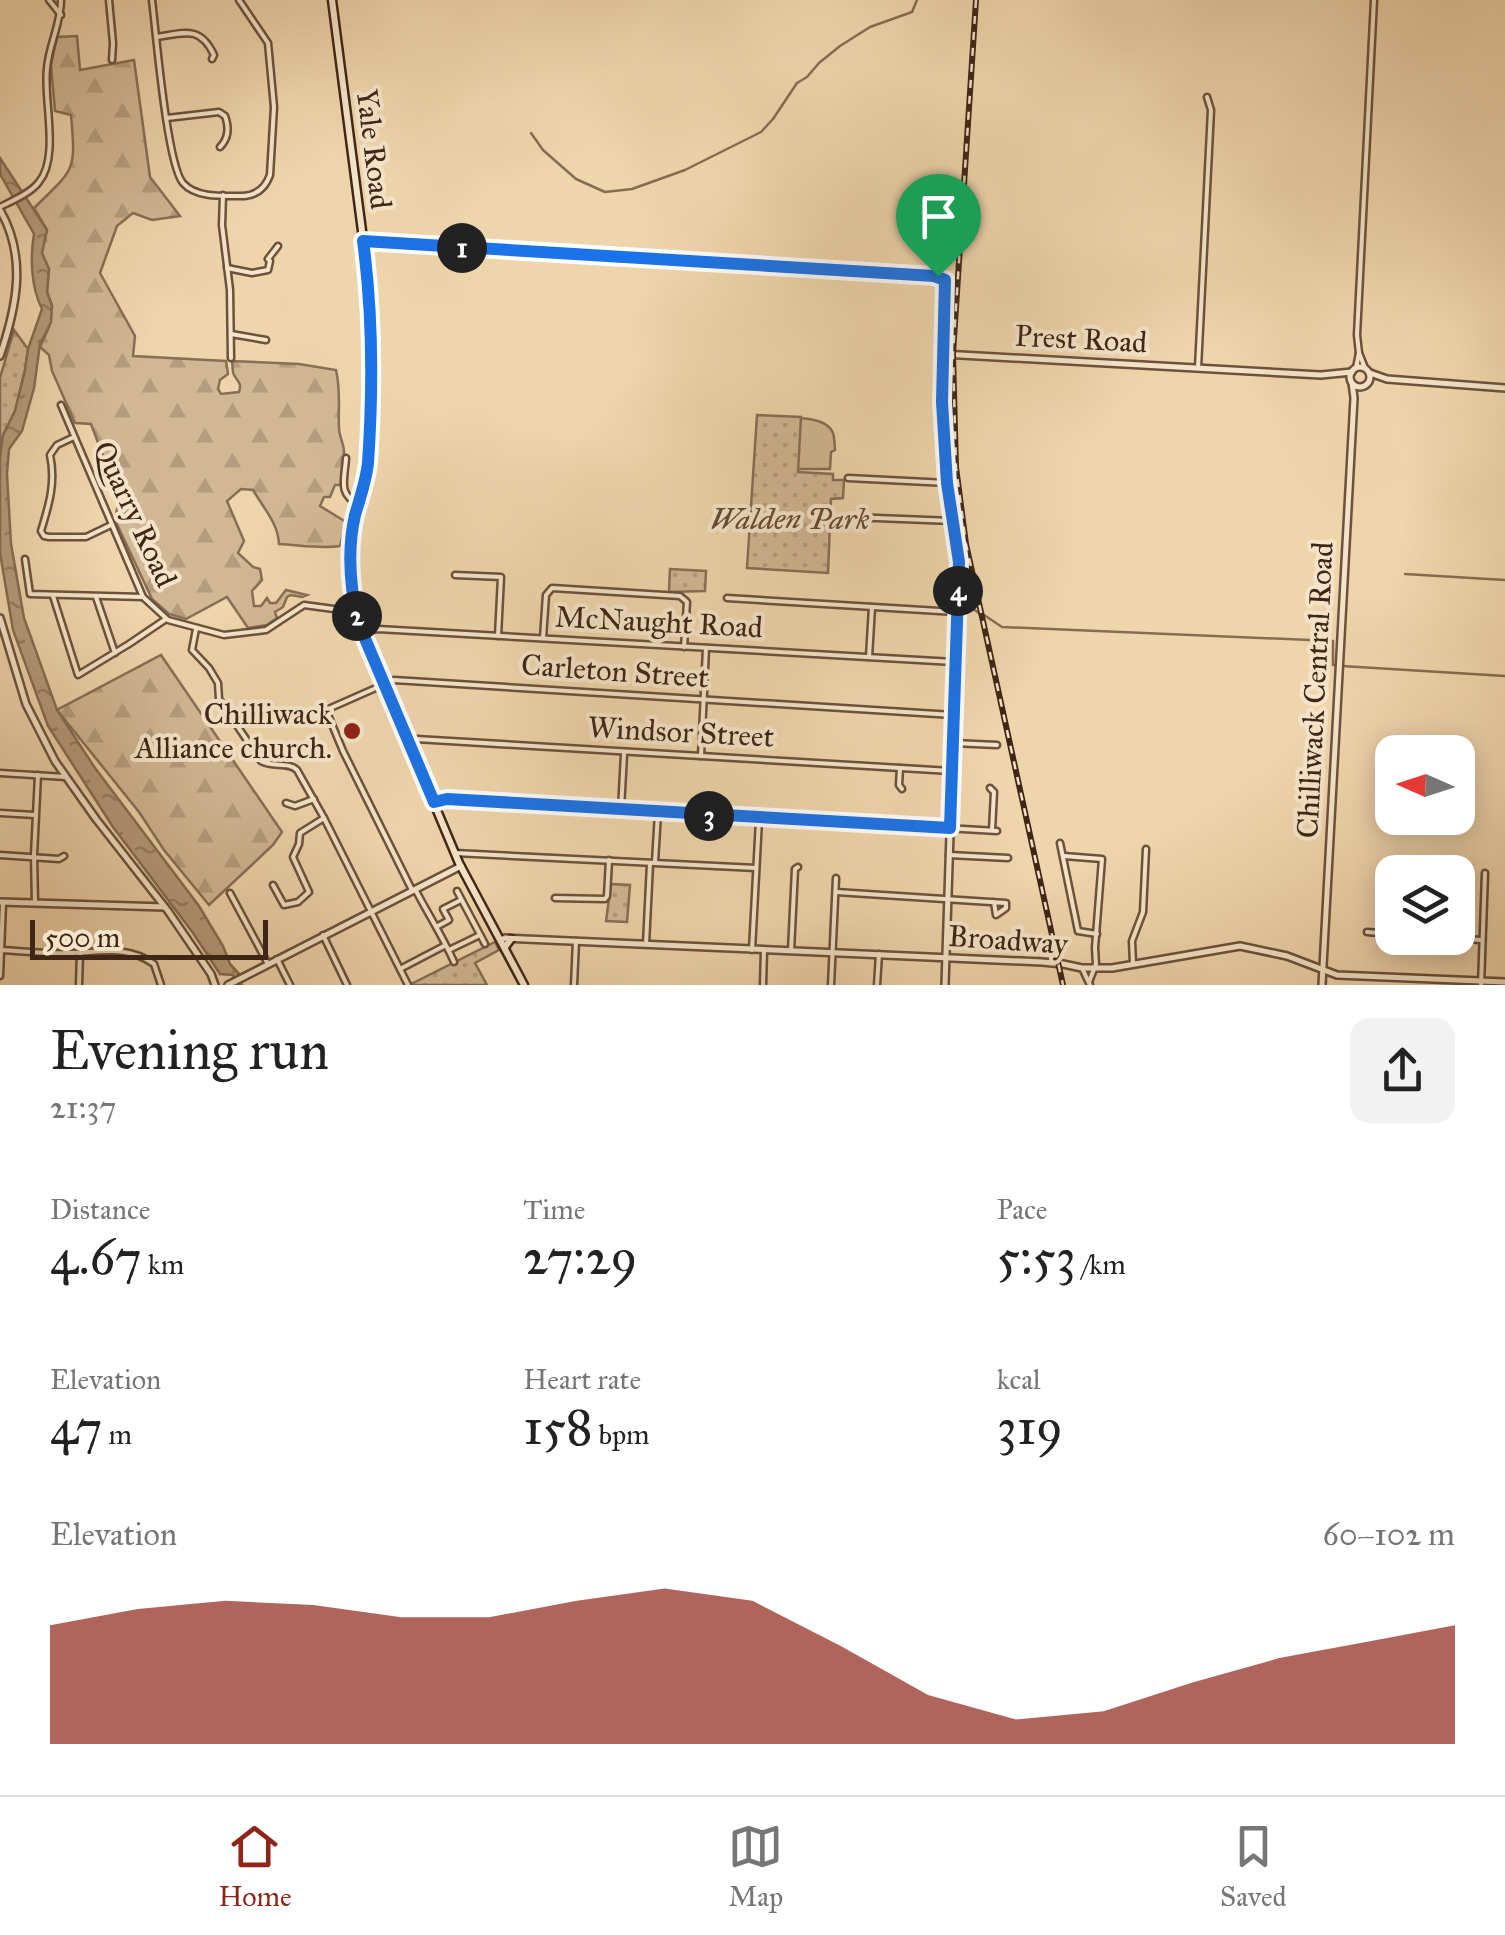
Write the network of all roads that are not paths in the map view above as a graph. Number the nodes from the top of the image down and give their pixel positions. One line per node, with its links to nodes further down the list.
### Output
1 (49, 0): 8 (street)
2 (61, 0): 8 (street)
3 (109, 0): 10 (street)
4 (152, 0): 9 (street)
5 (238, 0): 15 (street)
6 (332, 0): 18 (main road, Yale Road)
7 (1374, 0): 23 (street)
8 (61, 15): 16 (street)
9 (157, 38): 11 (street); 13 (street)
10 (112, 60)
11 (212, 60)
12 (1207, 97): 27 (street)
13 (168, 118): 14 (street); 15 (street)
14 (220, 147)
15 (223, 196): 20 (street)
16 (2, 207): 17 (street)
17 (3, 219): 25 (street)
18 (363, 241): 24 (street); 41 (main road, Yale Road)
19 (278, 246): 20 (street)
20 (227, 268): 21 (street)
21 (231, 334): 22 (street); 26 (street)
22 (266, 340)
23 (1359, 353): 28 (street); 29 (street)
24 (943, 354): 27 (street, Prest Road); 40 (street)
25 (0, 356)
26 (231, 358)
27 (1198, 368): 30 (street, Prest Road)
28 (1354, 370): 29 (street, Prest Road); 30 (street, Prest Road); 32 (street, Chilliwack Central Road)
29 (1368, 371): 31 (street); 33 (street)
30 (1335, 375): 32 (street, Prest Road)
31 (1387, 379): 33 (street); 34 (street)
32 (1351, 382): 33 (street, Prest Road); 35 (street, Chilliwack Central Road)
33 (1366, 385): 35 (street)
34 (1505, 388)
35 (1354, 398): 145 (street, Chilliwack Central Road)
36 (61, 405): 37 (street, Quarry Road)
37 (75, 436): 44 (street, Quarry Road); 44 (street)
38 (346, 458): 41 (street)
39 (848, 478): 40 (street)
40 (947, 483): 43 (street)
41 (358, 504): 52 (main road, Yale Road)
42 (851, 517): 43 (street)
43 (953, 522): 53 (street)
44 (112, 525): 49 (street, Quarry Road)
45 (25, 559): 47 (street)
46 (455, 576): 58 (street)
47 (52, 596): 48 (street); 62 (street)
48 (96, 596): 49 (street); 62 (street)
49 (144, 597): 55 (street, Quarry Road)
50 (728, 598): 51 (street)
51 (872, 607): 53 (street); 63 (street)
52 (356, 612): 56 (street, Quarry Road); 57 (main road, Yale Road)
53 (956, 612): 64 (street)
54 (0, 618): 79 (street)
55 (166, 618): 56 (street, Quarry Road); 62 (street)
56 (196, 628): 65 (street)
57 (362, 631): 58 (street, McNaught Road); 67 (main road, Yale Road)
58 (498, 636): 59 (street, McNaught Road)
59 (544, 638): 60 (street, McNaught Road); 60 (street)
60 (684, 647): 61 (street, McNaught Road)
61 (706, 648): 63 (street, McNaught Road); 68 (street)
62 (115, 653)
63 (869, 657): 64 (street, McNaught Road)
64 (954, 662): 69 (street)
65 (210, 669): 66 (street); 82 (street)
66 (203, 676)
67 (384, 684): 68 (street, Carleton Street); 70 (main road, Yale Road); 109 (street, Carleton Street)
68 (703, 700): 69 (street, Carleton Street); 74 (street)
69 (953, 715): 71 (street)
70 (408, 740): 73 (street, Windsor Street); 83 (main road, Yale Road)
71 (952, 743): 72 (street); 76 (street)
72 (997, 746)
73 (624, 752): 74 (street, Windsor Street); 85 (street)
74 (701, 756): 75 (street, Windsor Street)
75 (900, 768): 76 (street, Windsor Street); 81 (street)
76 (951, 771): 91 (street)
77 (0, 773): 78 (street)
78 (38, 775): 79 (street); 88 (street)
79 (66, 777): 119 (street)
80 (990, 788): 91 (street)
81 (902, 789)
82 (314, 798): 84 (street); 89 (street)
83 (434, 802): 85 (street); 94 (main road, Yale Road)
84 (286, 804)
85 (621, 810): 86 (street)
86 (658, 812): 90 (street); 102 (street)
87 (0, 813): 88 (street)
88 (36, 815): 99 (street)
89 (324, 818): 108 (street); 120 (street)
90 (759, 819): 91 (street); 105 (street)
91 (950, 828): 96 (street)
92 (1060, 842): 98 (street)
93 (1146, 848): 149 (street)
94 (455, 853): 101 (street); 103 (main road, Yale Road)
95 (0, 855): 99 (street)
96 (948, 855): 100 (street); 114 (street)
97 (64, 856): 99 (street)
98 (1064, 856): 124 (street); 124 (street)
99 (34, 858): 118 (street)
100 (1008, 858)
101 (609, 860): 102 (street); 113 (street)
102 (652, 862): 105 (street); 133 (street)
103 (460, 866): 109 (street); 132 (main road, Yale Road)
104 (798, 867): 138 (street)
105 (756, 868): 136 (street)
106 (1485, 873): 129 (street)
107 (836, 878): 111 (street)
108 (272, 884)
109 (413, 890): 120 (street); 121 (street)
110 (457, 891): 115 (street)
111 (836, 892): 114 (street); 140 (street)
112 (230, 894): 148 (street)
113 (556, 898)
114 (947, 898): 116 (street); 142 (street)
115 (461, 900): 121 (street); 126 (street)
116 (994, 902)
117 (2, 903): 118 (street); 135 (street)
118 (35, 904): 119 (street)
119 (165, 906): 163 (street)
120 (370, 911): 125 (street); 152 (street)
121 (436, 926): 134 (street)
122 (1367, 932): 123 (street)
123 (1375, 933)
124 (1097, 934): 143 (street)
125 (323, 935): 144 (street); 166 (street)
126 (480, 935): 131 (street); 134 (street)
127 (510, 939): 130 (street, Broadway); 132 (main road)
128 (1475, 940): 129 (street)
129 (1482, 940): 160 (street)
130 (576, 941): 133 (street, Broadway); 169 (street)
131 (485, 944)
132 (503, 944): 168 (main road, Yale Road)
133 (646, 944): 136 (street, Broadway)
134 (447, 948): 147 (street); 152 (street)
135 (1, 950): 139 (street); 146 (street)
136 (752, 950): 137 (street, Broadway)
137 (764, 950): 138 (street, Broadway); 170 (street)
138 (790, 951): 140 (street, Broadway)
139 (80, 952): 161 (street); 162 (street)
140 (832, 952): 141 (street, Broadway); 171 (street)
141 (879, 954): 142 (street, Broadway); 172 (street)
142 (945, 958): 151 (street, Broadway); 173 (street)
143 (1097, 958): 153 (street); 154 (street)
144 (277, 959): 148 (street); 165 (street)
145 (1323, 959): 150 (street); 155 (street, Chilliwack Central Road)
146 (0, 960): 156 (street)
147 (454, 962)
148 (268, 964): 164 (street)
149 (1133, 964): 150 (street, Broadway); 154 (street, Broadway)
150 (1312, 966): 155 (street, Broadway)
151 (1082, 968): 153 (street, Broadway); 159 (street)
152 (400, 969): 167 (street)
153 (1094, 969): 154 (street, Broadway); 159 (street)
154 (1105, 969)
155 (1323, 971): 157 (street, Broadway); 174 (street, Chilliwack Central Road)
156 (0, 976)
157 (1424, 982): 160 (street, Broadway)
158 (1505, 982): 160 (street, Broadway)
159 (1089, 983)
160 (1482, 983)
161 (79, 985)
162 (161, 985)
163 (216, 985)
164 (228, 985)
165 (290, 985)
166 (347, 985)
167 (408, 985)
168 (524, 985)
169 (574, 985)
170 (763, 985)
171 (831, 985)
172 (878, 985)
173 (945, 985)
174 (1322, 985)

